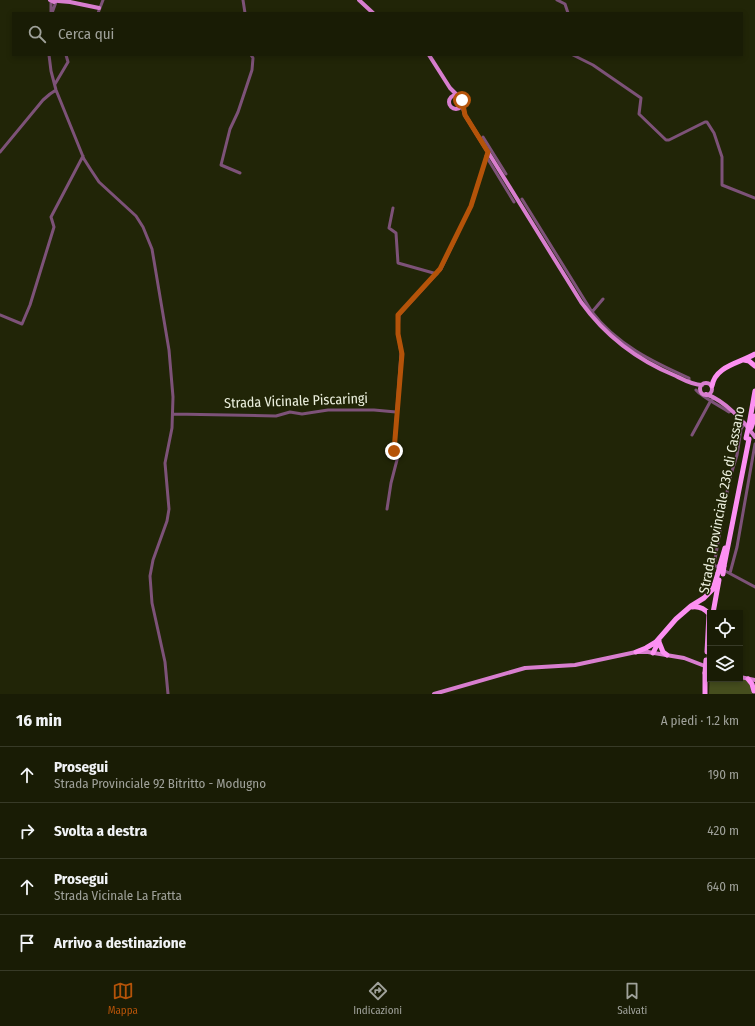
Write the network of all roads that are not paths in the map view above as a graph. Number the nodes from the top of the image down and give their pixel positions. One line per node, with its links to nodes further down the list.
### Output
1 (102, 0): 7 (street)
2 (243, 0): 9 (street)
3 (359, 0): 10 (main road)
4 (557, 0): 11 (street)
5 (55, 1): 6 (main road); 8 (street)
6 (69, 1): 7 (main road)
7 (99, 11)
8 (51, 12)
9 (245, 12)
10 (372, 12)
11 (568, 12)
12 (49, 56): 17 (street)
13 (66, 56): 17 (street)
14 (252, 56): 28 (street)
15 (431, 56): 19 (main road)
16 (576, 56): 30 (street)
17 (54, 84): 18 (street)
18 (56, 90): 24 (street); 26 (street)
19 (455, 96): 20 (main road); 21 (main road)
20 (462, 104): 21 (main road); 22 (main road)
21 (457, 109): 22 (main road)
22 (465, 115): 25 (main road)
23 (483, 137): 27 (street)
24 (0, 152)
25 (487, 154): 27 (main road); 32 (street); 35 (street)
26 (83, 156): 38 (street); 50 (street)
27 (495, 160): 29 (street); 34 (main road)
28 (240, 173)
29 (506, 174)
30 (755, 198)
31 (522, 199): 34 (street)
32 (514, 202)
33 (393, 208): 35 (street)
34 (540, 232): 37 (street); 42 (main road)
35 (438, 272): 49 (street)
36 (603, 299): 37 (street)
37 (592, 312): 42 (street)
38 (0, 315)
39 (755, 354): 40 (highway)
40 (740, 360): 41 (highway); 44 (highway)
41 (755, 366)
42 (689, 382): 44 (main road)
43 (755, 385): 48 (highway)
44 (705, 387): 46 (main road); 46 (main road); 47 (main road); 47 (street)
45 (755, 391): 48 (highway, Strada Provinciale 236 di Cassano)
46 (706, 394): 47 (main road)
47 (713, 399): 52 (main road); 53 (street)
48 (754, 406): 52 (highway, Strada Provinciale 236 di Cassano)
49 (396, 412): 50 (street, Strada Vicinale Piscaringi); 57 (street)
50 (173, 414): 76 (street)
51 (755, 416): 52 (highway)
52 (748, 426): 54 (main road); 55 (highway, Strada Provinciale 236 di Cassano, bridge); 59 (street)
53 (692, 435)
54 (755, 437)
55 (748, 438): 58 (highway, Strada Provinciale 236 di Cassano); 58 (highway, Strada Provinciale 236 di Cassano)
56 (755, 444): 59 (street)
57 (387, 509)
58 (722, 565): 60 (highway, Strada Provinciale 236 di Cassano, bridge)
59 (730, 573): 61 (street)
60 (720, 574): 62 (highway); 63 (highway, Strada Provinciale 236 di Cassano)
61 (755, 587)
62 (687, 609): 64 (highway); 65 (highway)
63 (714, 610)
64 (658, 641): 66 (highway); 67 (highway); 68 (highway)
65 (708, 646)
66 (636, 652): 67 (main road); 77 (main road)
67 (654, 653): 68 (main road)
68 (667, 655): 69 (main road)
69 (707, 671)
70 (743, 678): 71 (main road)
71 (748, 679): 72 (main road); 75 (highway)
72 (755, 680)
73 (707, 682): 78 (highway)
74 (708, 682): 78 (highway)
75 (755, 692)
76 (168, 694)
77 (434, 694)
78 (707, 694)

